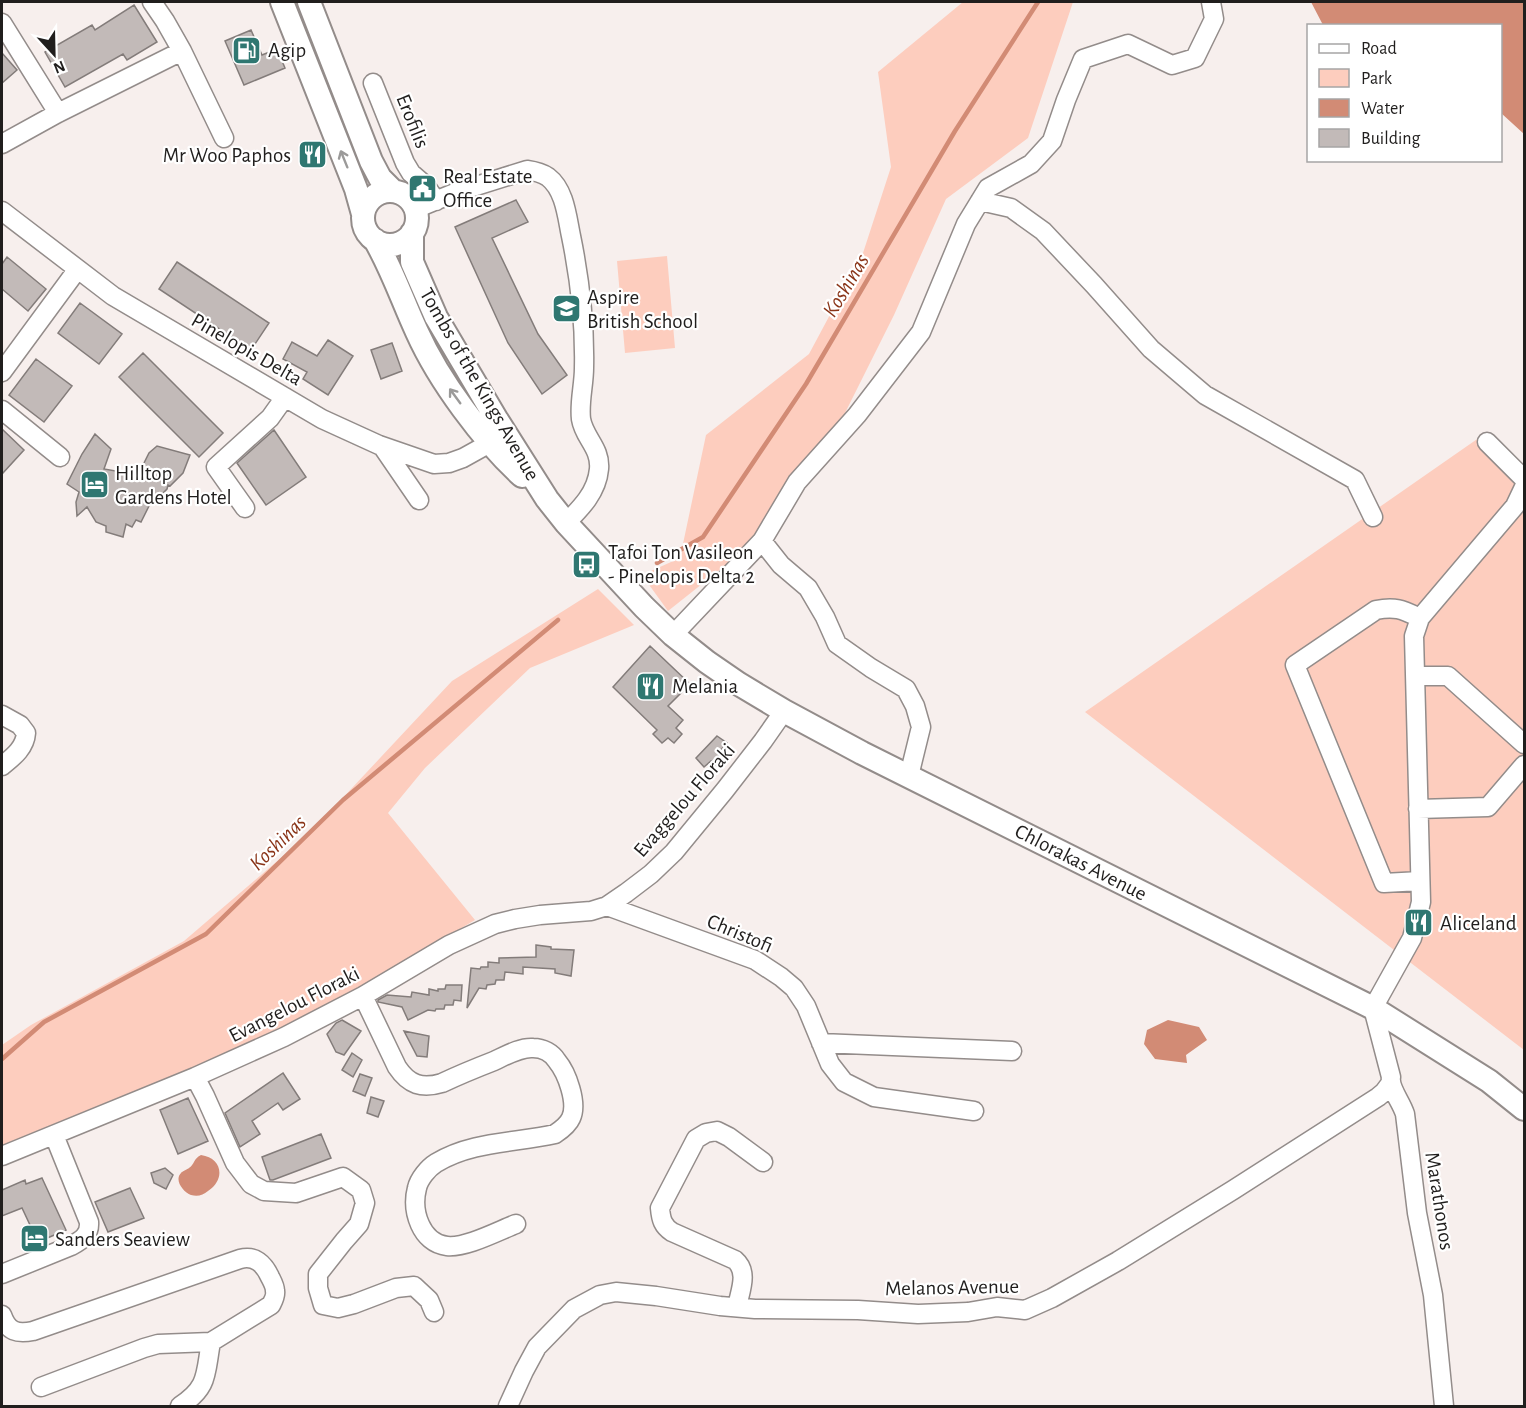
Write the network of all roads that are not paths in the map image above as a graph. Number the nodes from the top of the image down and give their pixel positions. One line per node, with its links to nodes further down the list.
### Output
1 (152, 2): 6 (street)
2 (282, 2): 15 (main road, one-way to 2)
3 (309, 2): 11 (main road)
4 (1211, 2): 12 (street)
5 (2, 23): 8 (street)
6 (182, 51): 8 (street); 9 (street)
7 (373, 84): 13 (street, Erofilis)
8 (58, 113): 10 (street)
9 (224, 138)
10 (2, 144)
11 (393, 191): 13 (main road); 15 (main road)
12 (980, 201): 31 (street); 33 (street)
13 (425, 205): 16 (main road); 32 (street)
14 (2, 211): 18 (street, Pinelopis Delta)
15 (363, 214): 17 (main road)
16 (412, 233): 17 (main road); 28 (main road, Tombs of the Kings Avenue)
17 (375, 240): 23 (main road, Tombs of the Kings Avenue, one-way to 17)
18 (77, 270): 19 (street); 20 (street, Pinelopis Delta)
19 (2, 372)
20 (285, 397): 24 (street, Pinelopis Delta); 30 (street)
21 (2, 410): 25 (street)
22 (1487, 442): 26 (street)
23 (490, 443): 24 (street, Pinelopis Delta); 28 (main road, Tombs of the Kings Avenue)
24 (382, 446): 29 (street)
25 (60, 457)
26 (1524, 479)
27 (1524, 487): 35 (street)
28 (547, 499): 32 (main road, Tombs of the Kings Avenue)
29 (419, 500)
30 (245, 508)
31 (1373, 517)
32 (566, 523): 34 (main road, Tombs of the Kings Avenue)
33 (762, 541): 36 (street); 43 (street)
34 (644, 607): 36 (main road, Chlorakas Avenue)
35 (1420, 618): 37 (street); 45 (street)
36 (674, 635): 38 (main road, Chlorakas Avenue)
37 (1416, 676): 40 (street); 44 (street)
38 (784, 711): 43 (main road, Chlorakas Avenue); 46 (street, Evaggelou Floraki)
39 (2, 715): 42 (street)
40 (1524, 744)
41 (1524, 765): 44 (street)
42 (2, 766)
43 (909, 776): 48 (main road, Chlorakas Avenue)
44 (1418, 809): 45 (street)
45 (1420, 881): 48 (street)
46 (607, 906): 47 (street, Evangelou Floraki); 49 (street, Christofi)
47 (363, 996): 51 (street, Evangelou Floraki); 58 (street)
48 (1373, 1008): 52 (street, Marathonos); 53 (main road, Chlorakas Avenue)
49 (821, 1042): 50 (street); 54 (street, Christofi)
50 (1012, 1051)
51 (195, 1077): 55 (street, Evangelou Floraki); 61 (street)
52 (1390, 1084): 60 (street, Melanos Avenue); 67 (street, Marathonos)
53 (1524, 1109)
54 (974, 1111)
55 (54, 1135): 56 (street, Evangelou Floraki); 59 (street)
56 (2, 1156)
57 (763, 1162): 60 (street)
58 (516, 1224)
59 (2, 1274)
60 (737, 1307): 66 (street, Melanos Avenue)
61 (434, 1312)
62 (2, 1315): 63 (street)
63 (211, 1342): 64 (street); 65 (street)
64 (41, 1387)
65 (180, 1407)
66 (508, 1407)
67 (1444, 1407)

